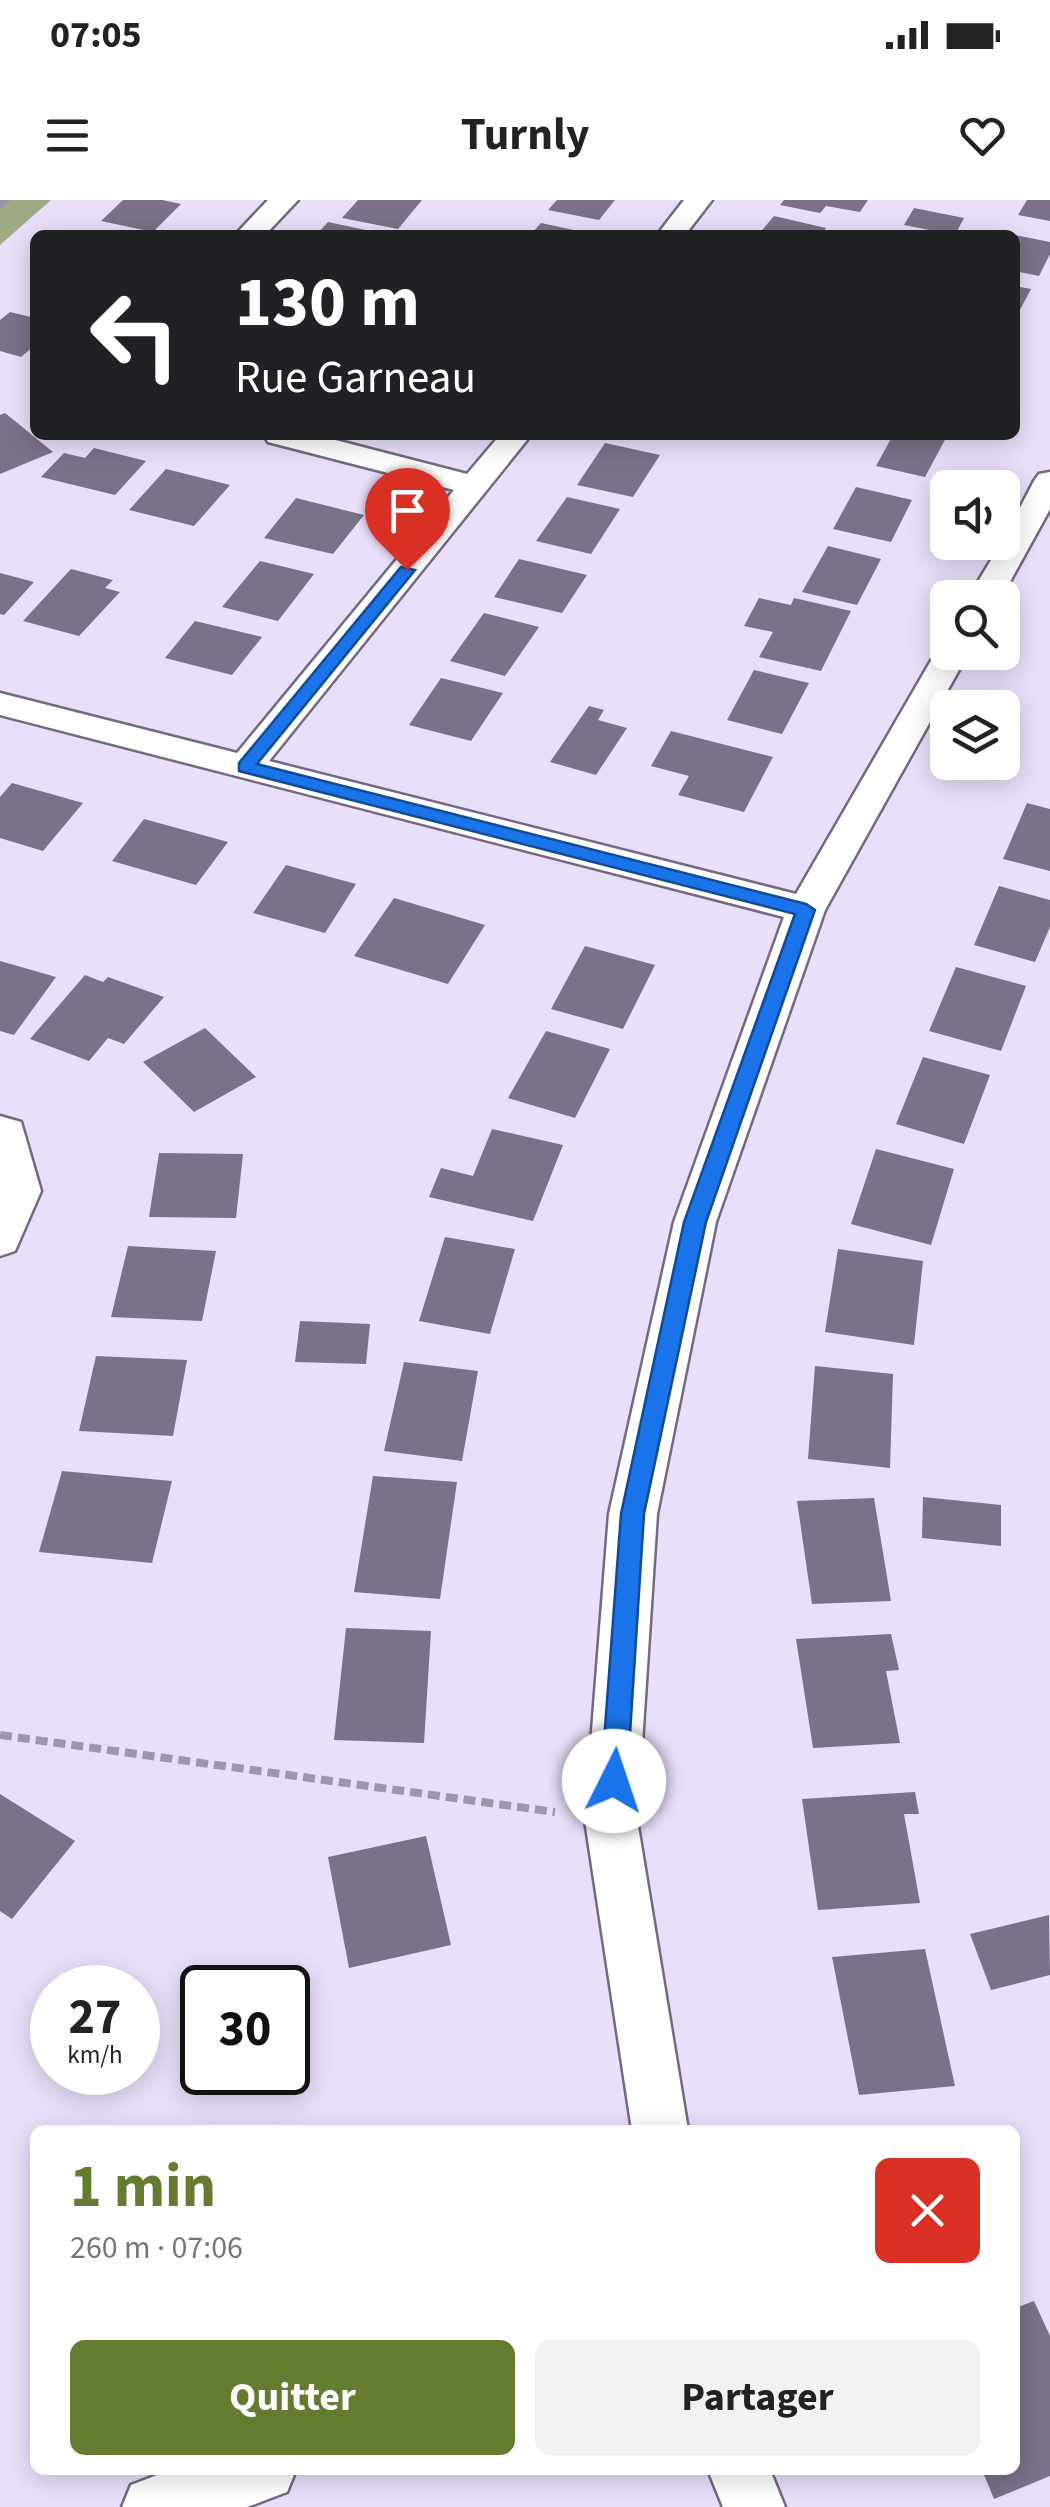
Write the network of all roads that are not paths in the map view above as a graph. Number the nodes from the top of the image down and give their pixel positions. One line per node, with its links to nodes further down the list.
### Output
1 (284, 200): 3 (street)
2 (698, 200): 4 (street)
3 (255, 230)
4 (675, 230)
5 (298, 440): 8 (street)
6 (512, 440): 8 (street)
7 (1050, 481): 9 (street)
8 (476, 486): 12 (street)
9 (994, 580)
10 (942, 670): 13 (street)
11 (0, 704): 12 (street)
12 (245, 767): 13 (street)
13 (806, 910): 16 (street)
14 (0, 1131): 15 (street)
15 (0, 1239)
16 (659, 2125)
17 (250, 2475): 19 (street)
18 (741, 2475): 20 (street)
19 (152, 2507)
20 (754, 2507)

